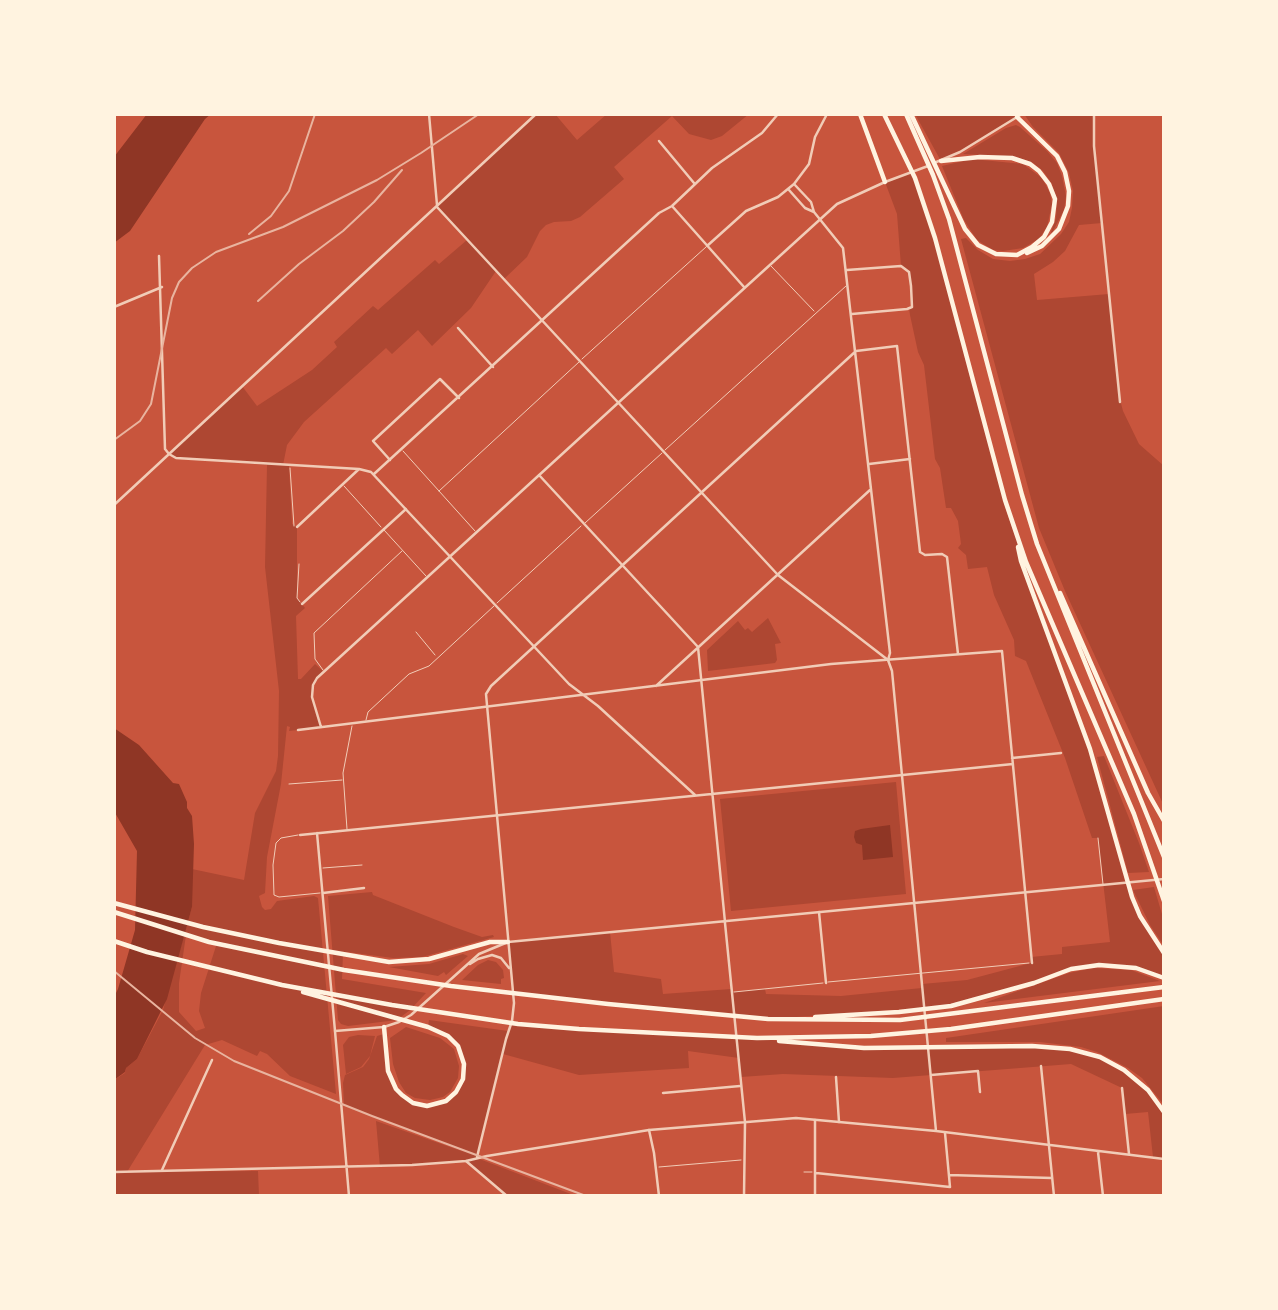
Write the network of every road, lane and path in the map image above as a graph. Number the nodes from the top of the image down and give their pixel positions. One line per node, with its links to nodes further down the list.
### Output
1 (429, 114): 18 (street)
2 (536, 114): 18 (street)
3 (778, 114): 14 (street)
4 (827, 114): 15 (street)
5 (860, 114): 13 (highway)
6 (884, 114): 59 (highway)
7 (909, 114): 22 (highway); 61 (highway)
8 (1094, 114): 38 (street)
9 (1020, 115): 11 (street); 22 (highway)
10 (659, 141): 14 (street)
11 (951, 158): 12 (highway); 22 (highway)
12 (941, 161): 13 (street)
13 (885, 182): 20 (street)
14 (694, 183): 17 (street)
15 (794, 184): 16 (street); 19 (street)
16 (789, 190): 19 (street); 21 (street)
17 (672, 206): 21 (street); 32 (street)
18 (437, 207): 32 (street); 42 (street)
19 (814, 212): 20 (street)
20 (821, 219): 24 (street); 25 (street)
21 (707, 246): 28 (street); 35 (lane)
22 (1020, 254)
23 (159, 256): 27 (street)
24 (770, 264): 28 (street); 30 (lane)
25 (847, 270): 26 (street); 31 (street)
26 (848, 284): 30 (lane); 31 (street)
27 (162, 287): 29 (street); 42 (street)
28 (744, 288): 39 (street)
29 (114, 307)
30 (815, 312): 41 (lane)
31 (852, 314): 34 (street)
32 (543, 322): 35 (street); 36 (street)
33 (458, 328): 36 (street)
34 (856, 351): 44 (street); 45 (street); 53 (street)
35 (579, 361): 39 (street); 52 (lane)
36 (493, 367): 37 (street)
37 (459, 398): 40 (street); 43 (street)
38 (1120, 402)
39 (618, 403): 41 (street); 49 (street)
40 (402, 450): 43 (street); 52 (lane)
41 (663, 452): 53 (street); 56 (lane)
42 (169, 454): 46 (street); 54 (street)
43 (390, 460): 48 (street)
44 (910, 460): 45 (street); 73 (street)
45 (869, 464): 51 (street)
46 (289, 466): 47 (street); 57 (lane)
47 (359, 469): 48 (street); 50 (street)
48 (374, 474): 55 (street)
49 (540, 475): 56 (street); 60 (street)
50 (343, 485): 57 (street); 58 (lane)
51 (872, 488): 66 (street); 75 (street)
52 (439, 491): 60 (lane)
53 (701, 494): 65 (street); 66 (street)
54 (114, 505)
55 (406, 509): 58 (street); 63 (street)
56 (584, 523): 65 (street); 69 (lane)
57 (297, 527)
58 (383, 530): 62 (lane); 68 (street)
59 (1016, 532): 107 (highway); 115 (highway)
60 (477, 533): 63 (street)
61 (1037, 544): 94 (highway); 99 (highway)
62 (402, 551): 67 (lane); 76 (lane)
63 (450, 558): 67 (street); 69 (street)
64 (299, 564): 68 (lane)
65 (623, 566): 71 (street); 72 (street)
66 (778, 575): 72 (street); 75 (street)
67 (427, 578): 76 (street)
68 (302, 604)
69 (494, 606): 71 (street); 74 (lane)
70 (416, 632): 74 (lane)
71 (533, 647): 79 (street); 80 (street)
72 (698, 647): 77 (street); 78 (street)
73 (958, 654): 75 (street); 86 (street)
74 (437, 656): 81 (lane)
75 (888, 660): 77 (street); 88 (street)
76 (324, 671): 83 (street)
77 (702, 681): 78 (street); 91 (street)
78 (656, 686): 79 (street)
79 (584, 695): 80 (street); 92 (street)
80 (486, 708): 81 (street); 93 (street)
81 (365, 722): 82 (street)
82 (353, 724): 83 (street); 89 (lane)
83 (321, 727): 84 (street)
84 (298, 730)
85 (1061, 753): 86 (street)
86 (1012, 758): 87 (street)
87 (1013, 764): 88 (street); 105 (street)
88 (901, 775): 91 (street); 109 (street)
89 (343, 779): 90 (lane); 95 (lane)
90 (289, 784)
91 (713, 793): 92 (street); 112 (street)
92 (695, 795): 93 (street)
93 (496, 814): 95 (street); 114 (street)
94 (1164, 821)
95 (348, 830): 96 (street)
96 (317, 833): 97 (street); 101 (street)
97 (300, 835): 106 (lane)
98 (1097, 838): 103 (lane)
99 (1164, 857)
100 (362, 864): 101 (lane)
101 (321, 869): 106 (street)
102 (1164, 878): 103 (street)
103 (1103, 885): 105 (street)
104 (364, 888): 106 (street)
105 (1024, 891): 109 (street); 116 (street)
106 (323, 892): 128 (street)
107 (1164, 901)
108 (114, 903): 114 (highway)
109 (914, 903): 111 (street); 119 (street)
110 (114, 912): 126 (highway)
111 (819, 912): 112 (street); 121 (street)
112 (725, 922): 114 (street); 124 (street)
113 (114, 941): 122 (highway)
114 (508, 942): 117 (street); 118 (street)
115 (1164, 953)
116 (1032, 963): 119 (lane)
117 (510, 970): 118 (street); 148 (street)
118 (459, 971): 127 (street)
119 (921, 973): 121 (lane); 132 (street)
120 (1164, 978): 126 (highway)
121 (826, 983): 124 (lane)
122 (282, 985): 127 (highway); 129 (highway)
123 (1164, 987): 126 (highway)
124 (732, 992): 134 (street)
125 (1164, 999): 129 (highway)
126 (768, 1018)
127 (384, 1027): 128 (street)
128 (335, 1031): 159 (street)
129 (757, 1038): 138 (highway)
130 (212, 1060): 153 (street)
131 (1041, 1066): 145 (street)
132 (931, 1075): 136 (street); 143 (street)
133 (836, 1077): 141 (street)
134 (742, 1086): 137 (street); 140 (street)
135 (1122, 1088): 147 (street)
136 (980, 1092)
137 (663, 1093)
138 (1164, 1112)
139 (815, 1120): 140 (street); 141 (street); 156 (street)
140 (745, 1122): 142 (street); 149 (street)
141 (839, 1122): 143 (street)
142 (649, 1130): 148 (street); 152 (street)
143 (936, 1131): 144 (street)
144 (945, 1133): 145 (street); 157 (street)
145 (1049, 1146): 146 (street); 158 (street)
146 (1098, 1152): 147 (street); 165 (street)
147 (1129, 1154): 150 (street)
148 (477, 1158): 151 (street)
149 (745, 1159): 152 (lane); 162 (street)
150 (1164, 1159)
151 (466, 1161): 153 (street); 160 (street)
152 (656, 1167): 161 (street)
153 (162, 1170): 154 (street)
154 (114, 1172)
155 (804, 1172): 156 (lane)
156 (816, 1173): 157 (street); 163 (street)
157 (949, 1175): 158 (street)
158 (1052, 1178): 164 (street)
159 (349, 1196)
160 (507, 1196)
161 (659, 1196)
162 (744, 1196)
163 (815, 1196)
164 (1054, 1196)
165 (1102, 1196)

